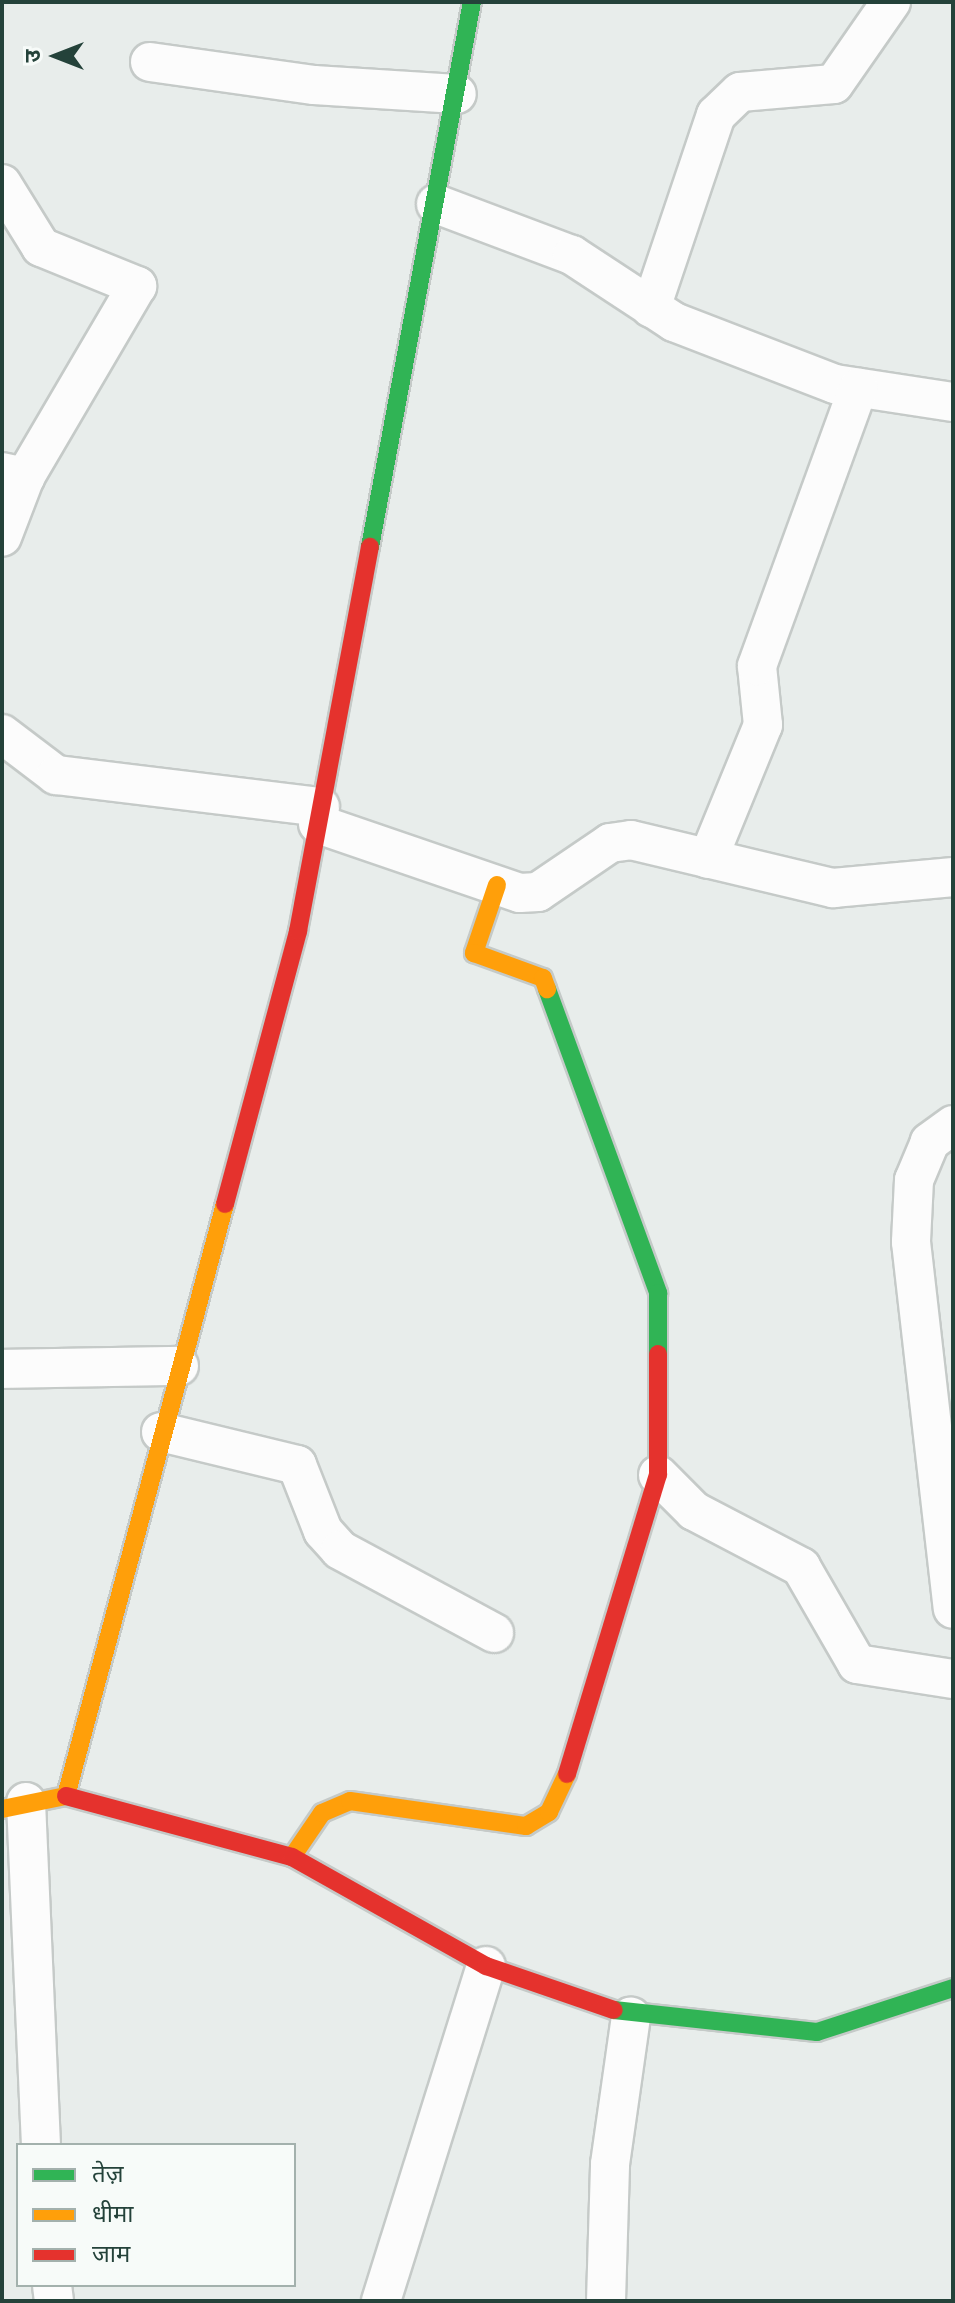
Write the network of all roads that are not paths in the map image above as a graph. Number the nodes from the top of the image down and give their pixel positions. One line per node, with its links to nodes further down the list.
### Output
1 (472, 2): 4 (street)
2 (891, 2): 7 (street)
3 (150, 62): 4 (street)
4 (457, 94): 6 (street)
5 (2, 184): 10 (street)
6 (436, 204): 7 (street); 13 (street)
7 (651, 308): 8 (street)
8 (858, 388): 9 (street); 14 (street)
9 (953, 402)
10 (14, 474): 11 (street)
11 (2, 537)
12 (2, 734): 13 (street)
13 (319, 815): 16 (street); 19 (street)
14 (708, 859): 15 (street); 16 (street)
15 (953, 877)
16 (497, 885): 21 (street)
17 (953, 1125): 22 (street)
18 (7, 1361): 19 (street)
19 (179, 1366): 20 (street)
20 (161, 1432): 23 (street); 25 (street)
21 (658, 1475): 24 (street); 27 (street)
22 (953, 1609)
23 (494, 1633)
24 (953, 1679)
25 (66, 1796): 26 (street); 27 (street)
26 (14, 1805): 31 (street)
27 (292, 1857): 28 (street)
28 (486, 1966): 30 (street); 32 (street)
29 (953, 1988): 30 (street)
30 (631, 2016): 33 (street)
31 (51, 2142)
32 (381, 2301)
33 (606, 2301)

